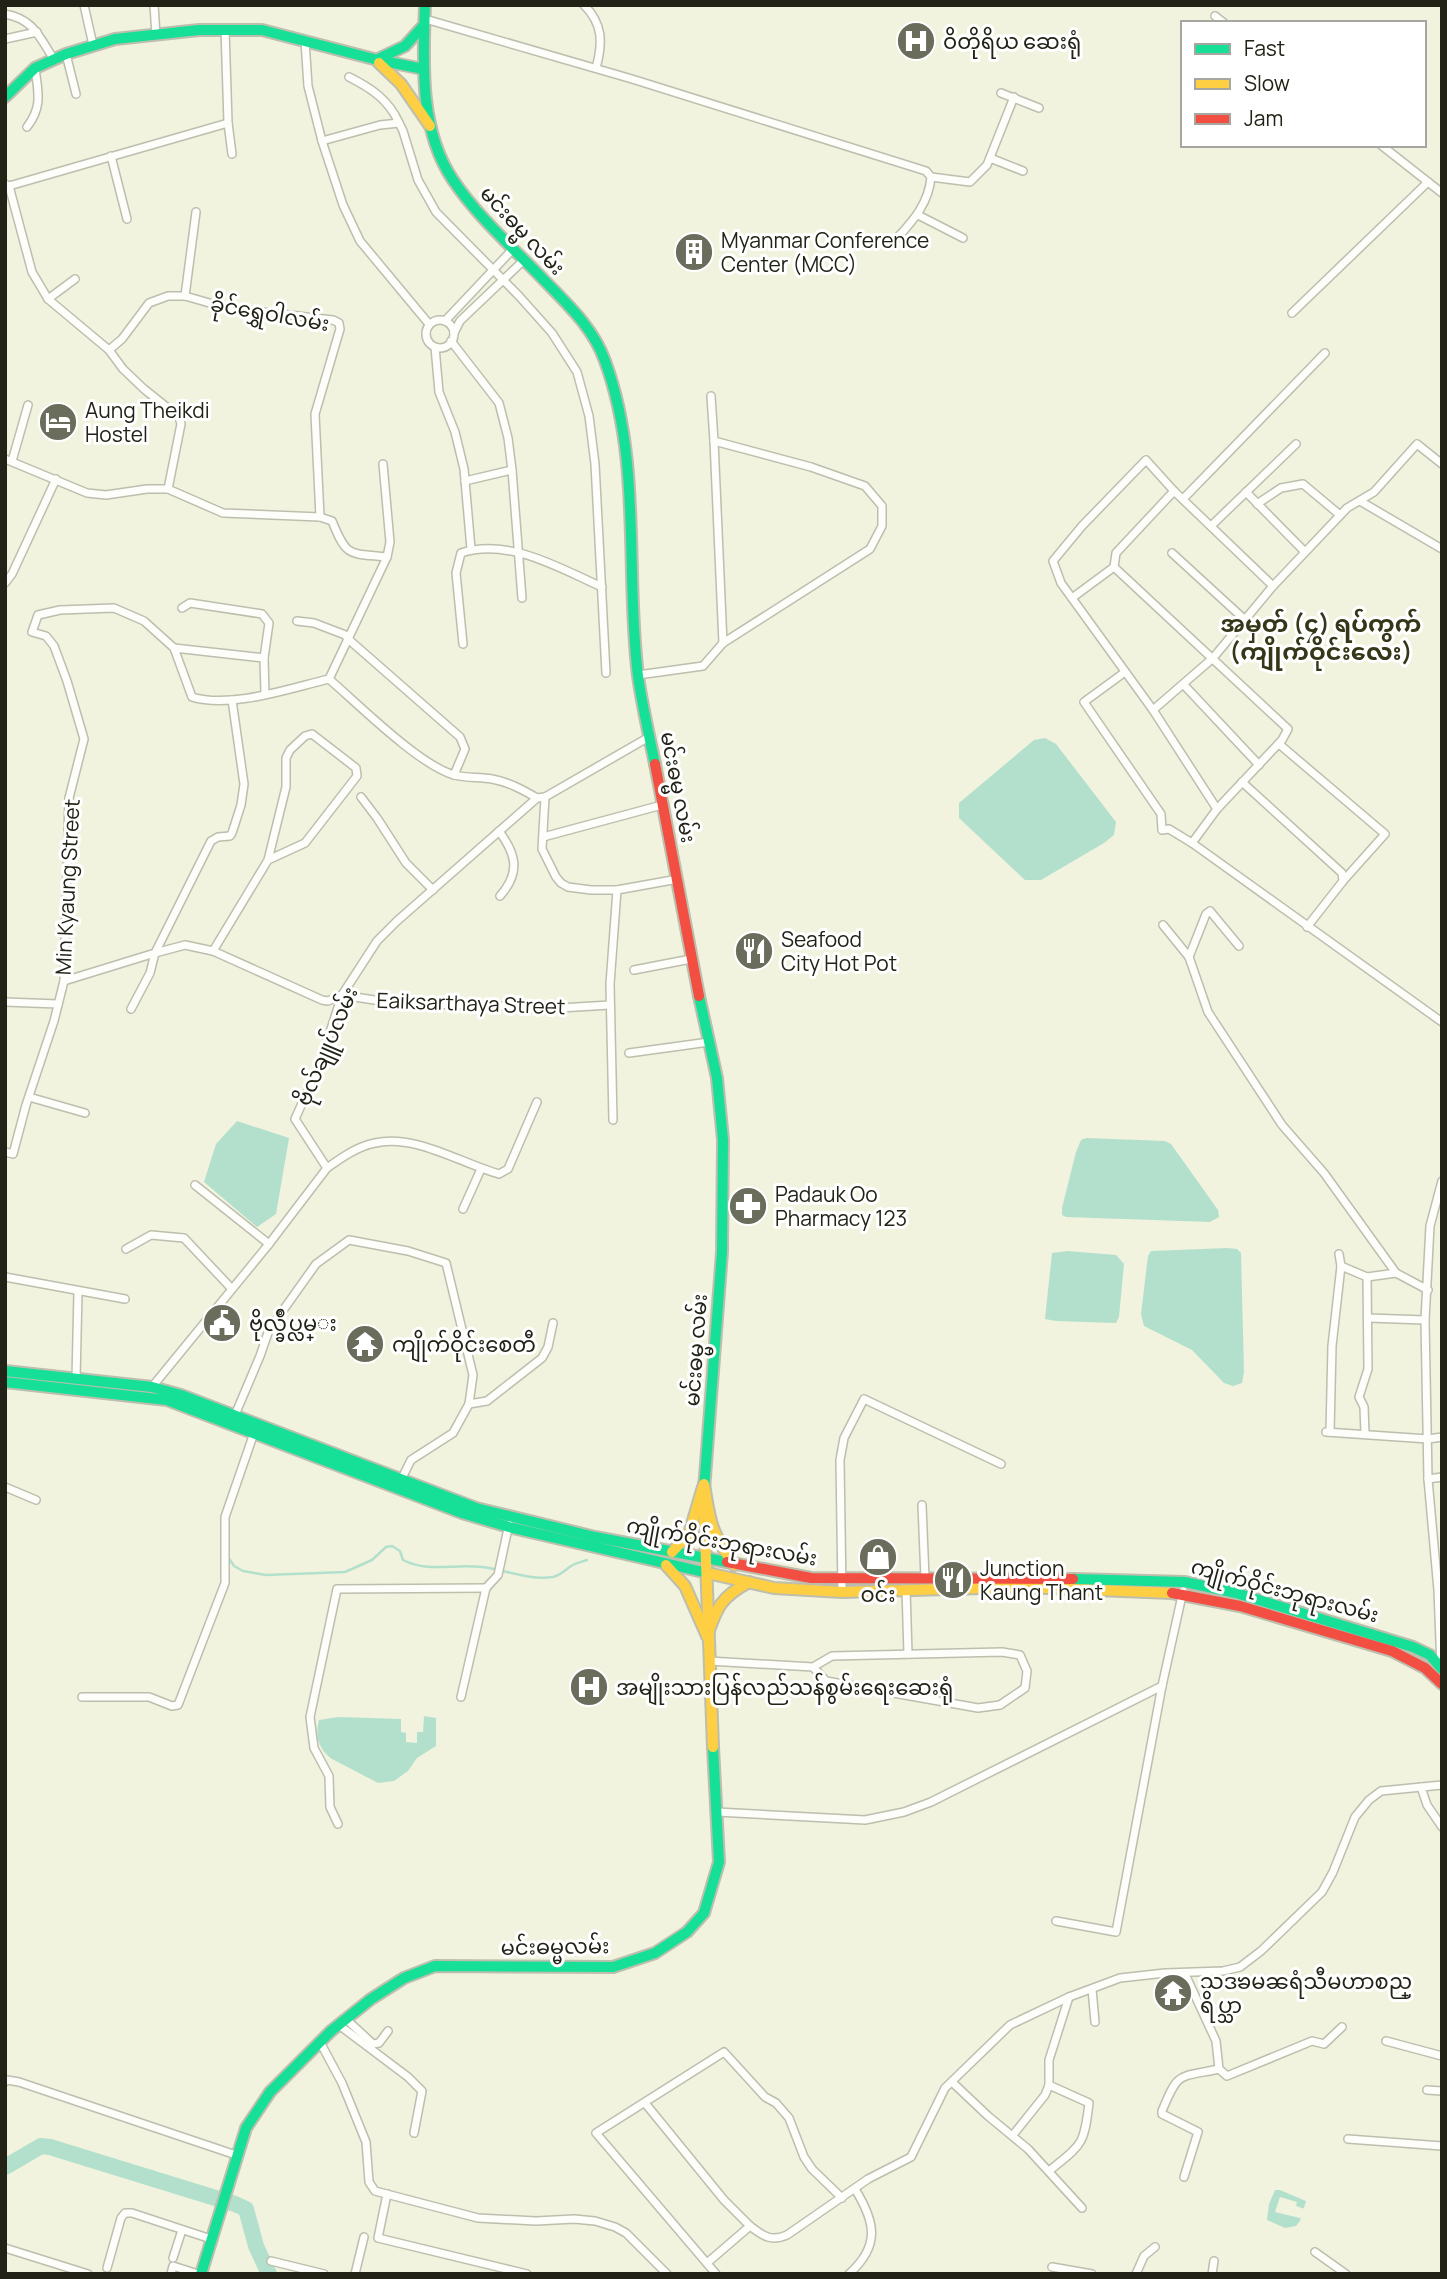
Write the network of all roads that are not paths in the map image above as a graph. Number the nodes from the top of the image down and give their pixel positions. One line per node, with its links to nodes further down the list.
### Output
1 (84, 5): 14 (street)
2 (154, 5): 11 (street)
3 (425, 5): 8 (main road, မင်းဓမ္မ လမ်း)
4 (584, 5): 19 (street)
5 (5, 14): 10 (street)
6 (1215, 16): 7 (street)
7 (1221, 21)
8 (424, 22): 17 (main road); 19 (street); 20 (main road, မင်းဓမ္မ လမ်း)
9 (225, 29): 11 (main road); 13 (main road); 27 (street)
10 (37, 32): 12 (street); 16 (street)
11 (156, 35): 14 (main road)
12 (5, 38)
13 (305, 41): 17 (main road); 31 (street)
14 (93, 45): 15 (main road)
15 (66, 54): 16 (main road); 23 (street)
16 (53, 58): 18 (main road)
17 (374, 60): 20 (main road); 30 (main road)
18 (35, 68): 24 (main road); 29 (street)
19 (596, 68): 37 (street)
20 (424, 69): 30 (main road, မင်းဓမ္မ လမ်း)
21 (349, 77): 28 (street)
22 (1001, 93): 25 (street)
23 (76, 94)
24 (5, 97)
25 (1014, 97): 26 (street); 35 (street)
26 (1039, 108)
27 (228, 123): 33 (street); 34 (street)
28 (399, 123): 31 (street); 48 (street)
29 (27, 127)
30 (431, 129): 46 (main road, မင်းဓမ္မ လမ်း)
31 (322, 141): 55 (street)
32 (1384, 147): 38 (street)
33 (232, 154)
34 (111, 156): 39 (street); 43 (street)
35 (990, 158): 36 (street); 37 (street)
36 (1023, 171)
37 (931, 177): 42 (street)
38 (1428, 182): 40 (street); 53 (street)
39 (7, 185): 52 (street)
40 (1442, 193)
41 (197, 212): 51 (street)
42 (918, 215): 44 (street); 45 (street)
43 (127, 219)
44 (898, 237)
45 (963, 238)
46 (512, 250): 47 (main road, မင်းဓမ္မ လမ်း); 48 (street)
47 (524, 260): 50 (street); 103 (main road, မင်းဓမ္မ လမ်း)
48 (492, 271): 50 (street); 54 (street)
49 (75, 278): 52 (street)
50 (501, 279): 56 (street); 89 (street)
51 (185, 296): 59 (street, ခိုင်ရွှေဝါလမ်း); 78 (street, ခိုင်ရွှေဝါလမ်း)
52 (48, 299): 59 (street)
53 (1292, 313)
54 (445, 321): 55 (street); 56 (street)
55 (429, 324): 58 (street)
56 (454, 333): 57 (street)
57 (451, 341): 58 (street); 68 (street)
58 (435, 347): 70 (street)
59 (109, 350): 71 (street)
60 (1325, 354): 74 (street)
61 (711, 396): 63 (street)
62 (28, 405): 65 (street)
63 (714, 442): 96 (street); 96 (street)
64 (1296, 444): 73 (street)
65 (8, 460): 69 (street)
66 (383, 464): 85 (street)
67 (1442, 464): 75 (street)
68 (512, 470): 70 (street); 82 (street)
69 (56, 479): 71 (street); 87 (street)
70 (465, 481): 81 (street)
71 (168, 489): 78 (street)
72 (1174, 491): 74 (street); 86 (street); 91 (street)
73 (1246, 492): 76 (street); 79 (street)
74 (1183, 499): 79 (street)
75 (1360, 501): 77 (street); 80 (street)
76 (1257, 504): 77 (street); 83 (street)
77 (1340, 515): 83 (street)
78 (320, 517): 85 (street)
79 (1211, 526): 88 (street)
80 (1442, 549)
81 (471, 550): 82 (street); 97 (street)
82 (518, 551): 89 (street); 90 (street)
83 (1305, 552): 88 (street)
84 (1172, 553): 93 (street)
85 (387, 557): 95 (street)
86 (1114, 566): 91 (street); 100 (street)
87 (5, 583)
88 (1273, 586): 93 (street)
89 (603, 587): 102 (street)
90 (522, 598)
91 (1072, 598): 101 (street)
92 (181, 608): 99 (street)
93 (1244, 619): 100 (street)
94 (297, 621): 95 (street)
95 (347, 637): 104 (street); 112 (street)
96 (723, 643): 103 (street)
97 (463, 644)
98 (174, 648): 99 (street); 107 (street); 135 (street, Min Kyaung Street)
99 (264, 658): 106 (street)
100 (1213, 658): 105 (street); 110 (street)
101 (1125, 672): 108 (street); 120 (street)
102 (606, 673)
103 (638, 675): 109 (main road, မင်းဓမ္မ လမ်း)
104 (329, 679): 106 (street); 112 (street)
105 (1184, 685): 108 (street); 111 (street)
106 (265, 694): 107 (street)
107 (232, 700): 131 (street)
108 (1153, 710): 117 (street)
109 (649, 737): 115 (street, ဗိုလ်ချူပ်လမ်း); 116 (main road, မင်းဓမ္မ လမ်း)
110 (1279, 744): 111 (street); 123 (street)
111 (1259, 765): 113 (street)
112 (454, 775): 115 (street)
113 (1242, 782): 117 (street); 123 (street)
114 (361, 797): 124 (street)
115 (541, 798): 118 (street, ဗိုလ်ချူပ်လမ်း); 119 (street)
116 (662, 805): 119 (street); 122 (main road, မင်းဓမ္မ လမ်း)
117 (1217, 808): 120 (street)
118 (499, 831): 124 (street, ဗိုလ်ချူပ်လမ်း); 126 (street)
119 (543, 837): 125 (street)
120 (1192, 843): 128 (street)
121 (268, 860): 121 (street); 130 (street)
122 (678, 879): 125 (street); 133 (main road, မင်းဓမ္မ လမ်း)
123 (1343, 881): 128 (street)
124 (433, 890): 136 (street, ဗိုလ်ချူပ်လမ်း)
125 (617, 890): 139 (street)
126 (500, 896)
127 (1163, 925): 132 (street)
128 (1307, 927): 141 (street)
129 (1239, 946): 132 (street)
130 (213, 951): 131 (street, Eaiksarthaya Street); 136 (street, Eaiksarthaya Street)
131 (155, 953): 135 (street, Eaiksarthaya Street); 140 (street)
132 (1189, 957): 158 (street)
133 (691, 958): 134 (street); 142 (main road, မင်းဓမ္မ လမ်း)
134 (634, 970)
135 (64, 981): 138 (street, Min Kyaung Street)
136 (342, 995): 139 (street, Eaiksarthaya Street); 149 (street, ဗိုလ်ချူပ်လမ်း)
137 (5, 1002): 138 (street)
138 (58, 1004): 144 (street, Min Kyaung Street)
139 (610, 1004): 147 (street)
140 (131, 1009)
141 (1442, 1022)
142 (709, 1042): 143 (street); 182 (main road, မင်းဓမ္မ လမ်း)
143 (629, 1053)
144 (29, 1097): 146 (street); 148 (street, Min Kyaung Street)
145 (537, 1102): 150 (street)
146 (85, 1114)
147 (613, 1120)
148 (9, 1153)
149 (327, 1168): 150 (street); 154 (street)
150 (481, 1169): 153 (street)
151 (1442, 1181): 162 (street)
152 (195, 1185): 154 (street)
153 (463, 1209)
154 (269, 1244): 161 (street)
155 (125, 1249): 161 (street)
156 (1339, 1254): 157 (street)
157 (1341, 1266): 160 (street); 175 (street)
158 (1396, 1273): 160 (street); 162 (street)
159 (5, 1277): 163 (street)
160 (1367, 1277): 165 (street)
161 (232, 1289): 171 (street)
162 (1427, 1290): 166 (street)
163 (78, 1292): 164 (street); 170 (street)
164 (125, 1299)
165 (1368, 1318): 166 (street); 175 (street)
166 (1425, 1320): 177 (street)
167 (552, 1323): 172 (street)
168 (5, 1371): 170 (main road, ကျိုက်ဝိုင်းဘုရားလမ်း)
169 (5, 1382): 170 (main road, ကျိုက်ဝိုင်းဘုရားလမ်း)
170 (76, 1385): 171 (main road, ကျိုက်ဝိုင်းဘုရားလမ်း); 174 (main road, ကျိုက်ဝိုင်းဘုရားလမ်း)
171 (152, 1387): 173 (main road, ကျိုက်ဝိုင်းဘုရားလမ်း)
172 (469, 1404): 173 (street); 181 (street)
173 (235, 1415): 181 (main road, ကျိုက်ဝိုင်းဘုရားလမ်း)
174 (254, 1432): 186 (main road, ကျိုက်ဝိုင်းဘုရားလမ်း); 205 (street)
175 (1365, 1434): 177 (street)
176 (1442, 1437): 177 (street)
177 (1428, 1438): 180 (street)
178 (1001, 1464): 193 (street)
179 (1442, 1477): 180 (street)
180 (1428, 1479): 203 (street)
181 (401, 1480): 186 (main road, ကျိုက်ဝိုင်းဘုရားလမ်း)
182 (704, 1484): 187 (main road); 188 (main road, မင်းဓမ္မ လမ်း); 190 (main road)
183 (5, 1487): 184 (street)
184 (36, 1500)
185 (922, 1505): 192 (street)
186 (509, 1522): 187 (main road, ကျိုက်ဝိုင်းဘုရားလမ်း); 189 (main road, ကျိုက်ဝိုင်းဘုရားလမ်း); 196 (street)
187 (672, 1552): 188 (main road, ကျိုက်ဝိုင်းဘုရားလမ်း)
188 (704, 1559): 190 (main road, ကျိုက်ဝိုင်းဘုရားလမ်း); 191 (main road, မင်းဓမ္မ လမ်း)
189 (664, 1563): 191 (main road, ကျိုက်ဝိုင်းဘုရားလမ်း); 199 (main road)
190 (734, 1565): 193 (main road, ကျိုက်ဝိုင်းဘုရားလမ်း)
191 (704, 1572): 194 (main road, ကျိုက်ဝိုင်းဘုရားလမ်း); 199 (main road, မင်းဓမ္မ လမ်း)
192 (925, 1578): 195 (main road, ကျိုက်ဝိုင်းဘုရားလမ်း); 197 (main road, ကျိုက်ဝိုင်းဘုရားလမ်း)
193 (841, 1580): 195 (main road, ကျိုက်ဝိုင်းဘုရားလမ်း); 198 (street)
194 (749, 1583): 198 (main road, ကျိုက်ဝိုင်းဘုရားလမ်း); 199 (main road)
195 (906, 1584): 197 (main road, ကျိုက်ဝိုင်းဘုရားလမ်း); 198 (main road, ကျိုက်ဝိုင်းဘုရားလမ်း); 200 (street)
196 (486, 1588): 206 (street); 210 (street)
197 (1184, 1588): 203 (main road, ကျိုက်ဝိုင်းဘုရားလမ်း); 204 (street)
198 (842, 1592)
199 (707, 1636): 201 (main road, မင်းဓမ္မလမ်း)
200 (908, 1654): 202 (street); 202 (street)
201 (709, 1661): 202 (street); 209 (main road, မင်းဓမ္မလမ်း)
202 (813, 1667)
203 (1441, 1675)
204 (1162, 1686): 209 (street); 212 (street)
205 (82, 1697)
206 (461, 1697)
207 (1442, 1785): 208 (street)
208 (1421, 1787): 211 (street); 213 (street)
209 (718, 1812): 217 (main road, မင်းဓမ္မလမ်း)
210 (338, 1824)
211 (1442, 1827)
212 (1056, 1921)
213 (1185, 1974): 214 (street); 223 (street)
214 (1092, 1989): 215 (street); 216 (street)
215 (1069, 1997): 224 (street); 226 (street)
216 (1095, 2022)
217 (343, 2023): 219 (street); 221 (main road, မင်းဓမ္မလမ်း); 230 (street)
218 (1342, 2028): 223 (street)
219 (388, 2031)
220 (1386, 2041): 222 (street)
221 (320, 2042): 234 (main road, မင်းဓမ္မလမ်း); 238 (street)
222 (1442, 2056)
223 (1219, 2070): 236 (street)
224 (952, 2081): 231 (street); 237 (street)
225 (5, 2082): 234 (street)
226 (1049, 2085): 231 (street); 235 (street)
227 (1427, 2090): 228 (street)
228 (1442, 2091)
229 (645, 2103): 239 (street); 241 (street); 251 (street)
230 (414, 2133)
231 (1013, 2135): 235 (street)
232 (1348, 2139): 233 (street)
233 (1442, 2146)
234 (236, 2155): 244 (main road, မင်းဓမ္မလမ်း)
235 (1049, 2171): 240 (street)
236 (1184, 2176)
237 (855, 2189): 239 (street); 262 (street)
238 (387, 2194): 259 (street); 260 (street)
239 (842, 2198): 241 (street)
240 (1082, 2208)
241 (750, 2226): 251 (street)
242 (182, 2230): 244 (street); 248 (street); 253 (street)
243 (364, 2237): 258 (street)
244 (211, 2239): 256 (main road)
245 (1155, 2247): 264 (street)
246 (5, 2248): 254 (street)
247 (1315, 2252): 266 (street)
248 (173, 2258)
249 (271, 2261): 257 (street)
250 (1214, 2261): 265 (street)
251 (707, 2263): 261 (street)
252 (1052, 2267): 263 (street)
253 (107, 2268)
254 (88, 2274)
255 (171, 2274): 256 (street)
256 (199, 2274)
257 (324, 2274)
258 (355, 2274)
259 (527, 2274)
260 (667, 2274)
261 (716, 2274)
262 (849, 2274)
263 (1092, 2274)
264 (1136, 2274)
265 (1212, 2274)
266 (1346, 2274)

